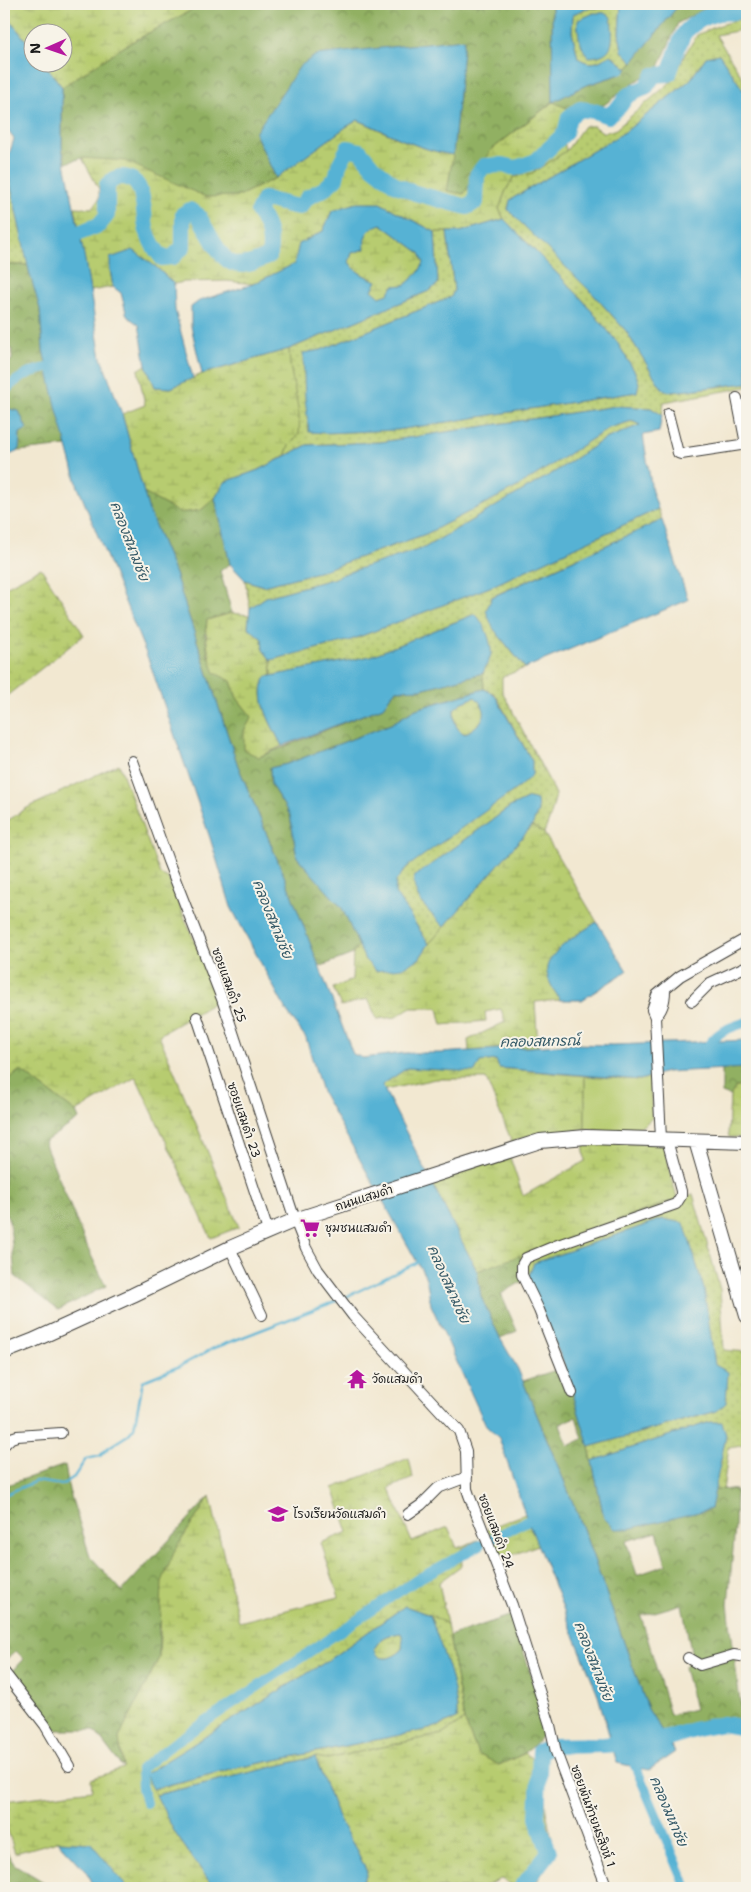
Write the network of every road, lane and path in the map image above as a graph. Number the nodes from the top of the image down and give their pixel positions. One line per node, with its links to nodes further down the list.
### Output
1 (737, 398): 3 (street)
2 (668, 414): 3 (street)
3 (746, 444)
4 (132, 762): 12 (street, ซอยแสมดำ 25)
5 (747, 938): 9 (street)
6 (747, 966): 7 (street)
7 (692, 1000)
8 (196, 1017): 13 (street, ซอยแสมดำ 23)
9 (664, 1140): 10 (street, ถนนแสมดำ); 12 (street, ถนนแสมดำ); 18 (street)
10 (696, 1140): 11 (street, ถนนแสมดำ); 16 (street)
11 (747, 1142)
12 (295, 1220): 13 (street, ถนนแสมดำ); 21 (street, ซอยแสมดำ 24)
13 (268, 1231): 14 (street, ถนนแสมดำ)
14 (230, 1248): 15 (street); 17 (street, ถนนแสมดำ)
15 (262, 1315)
16 (747, 1316)
17 (4, 1352)
18 (572, 1393)
19 (61, 1434): 20 (street)
20 (4, 1445)
21 (466, 1478): 22 (street); 26 (street, ซอยแสมดำ 24)
22 (408, 1514)
23 (747, 1657): 24 (street)
24 (688, 1658)
25 (4, 1672): 27 (street)
26 (556, 1752): 28 (street, ซอยพันท้ายนรสิงห์ 1)
27 (69, 1766)
28 (607, 1888)

